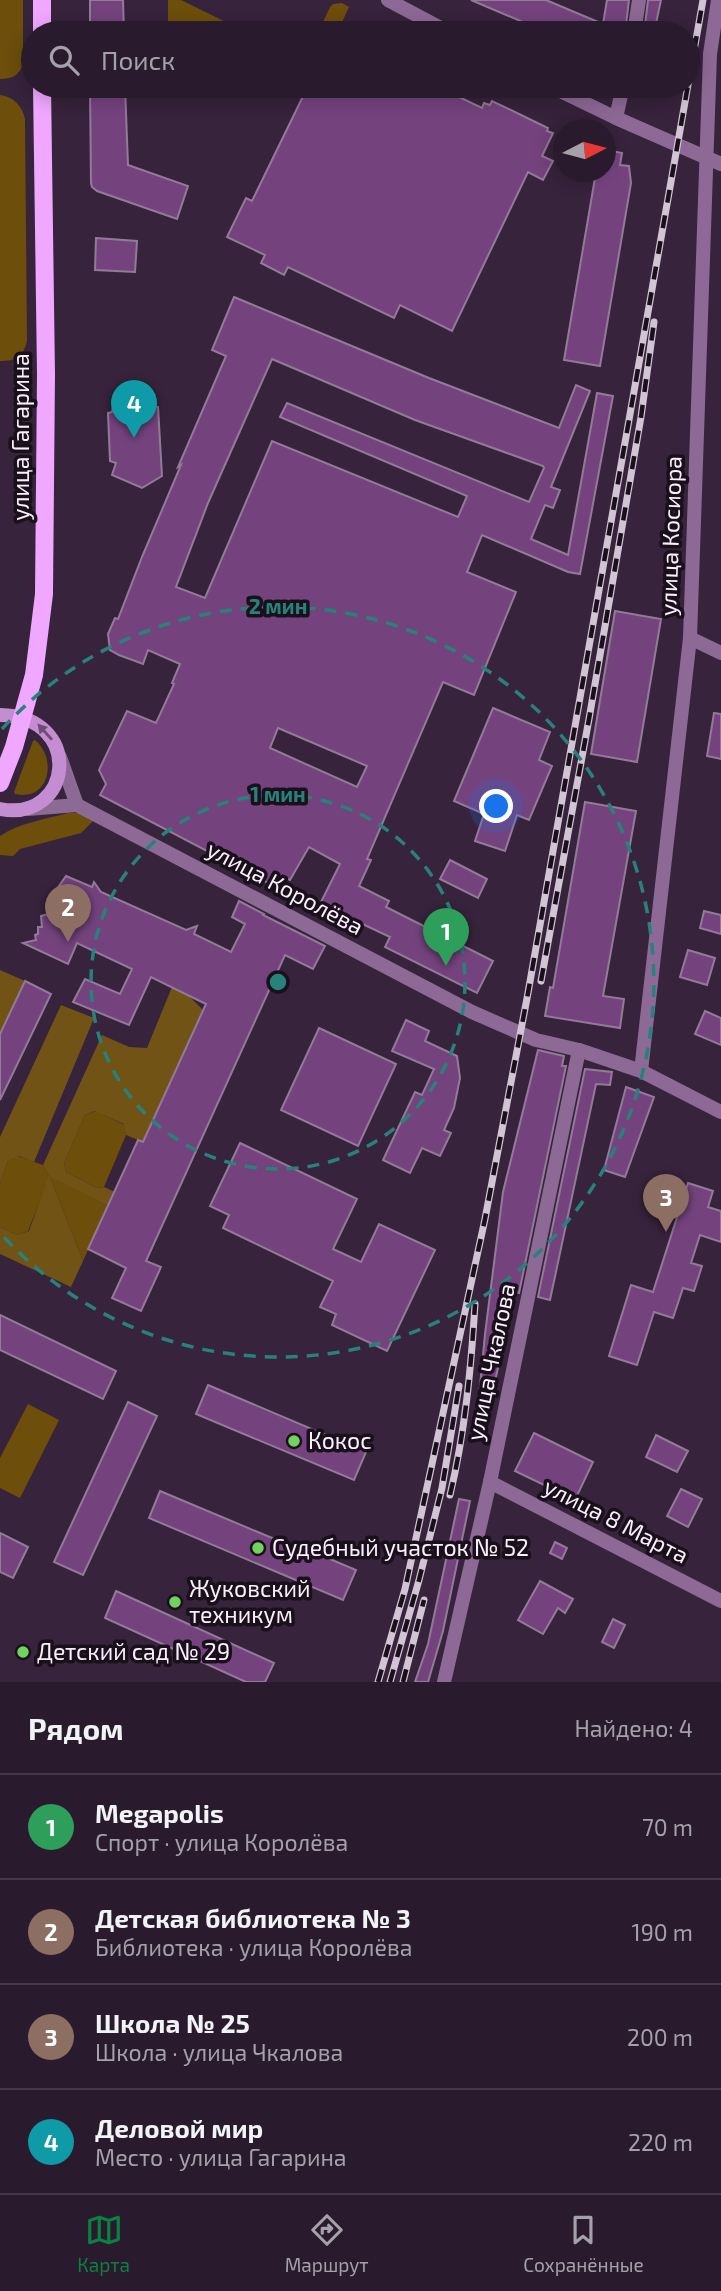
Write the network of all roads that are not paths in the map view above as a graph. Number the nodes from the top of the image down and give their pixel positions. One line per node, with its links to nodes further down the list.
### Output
1 (42, 0): 5 (main road)
2 (388, 0): 6 (street)
3 (639, 0): 7 (street)
4 (718, 0): 12 (street, улица Косиора)
5 (42, 21)
6 (427, 21)
7 (636, 21)
8 (42, 98): 17 (main road, улица Гагарина)
9 (575, 98): 11 (street)
10 (620, 98): 11 (street)
11 (616, 118): 12 (street)
12 (706, 158): 13 (street); 14 (street, улица Косиора)
13 (721, 164)
14 (690, 638): 15 (street); 24 (street, улица Косиора)
15 (721, 653)
16 (0, 715): 17 (main road)
17 (23, 717): 18 (main road, one-way to 17); 19 (main road, улица Гагарина)
18 (59, 756): 20 (street); 22 (main road)
19 (0, 783)
20 (77, 805): 22 (street); 23 (street, улица Королёва)
21 (0, 809): 22 (main road)
22 (28, 809)
23 (579, 1050): 24 (street, улица Королёва); 26 (street, улица Чкалова)
24 (641, 1071): 25 (street, улица Королёва)
25 (721, 1112)
26 (490, 1482): 27 (street, улица 8 Марта); 28 (street, улица Чкалова)
27 (721, 1601)
28 (444, 1682)

